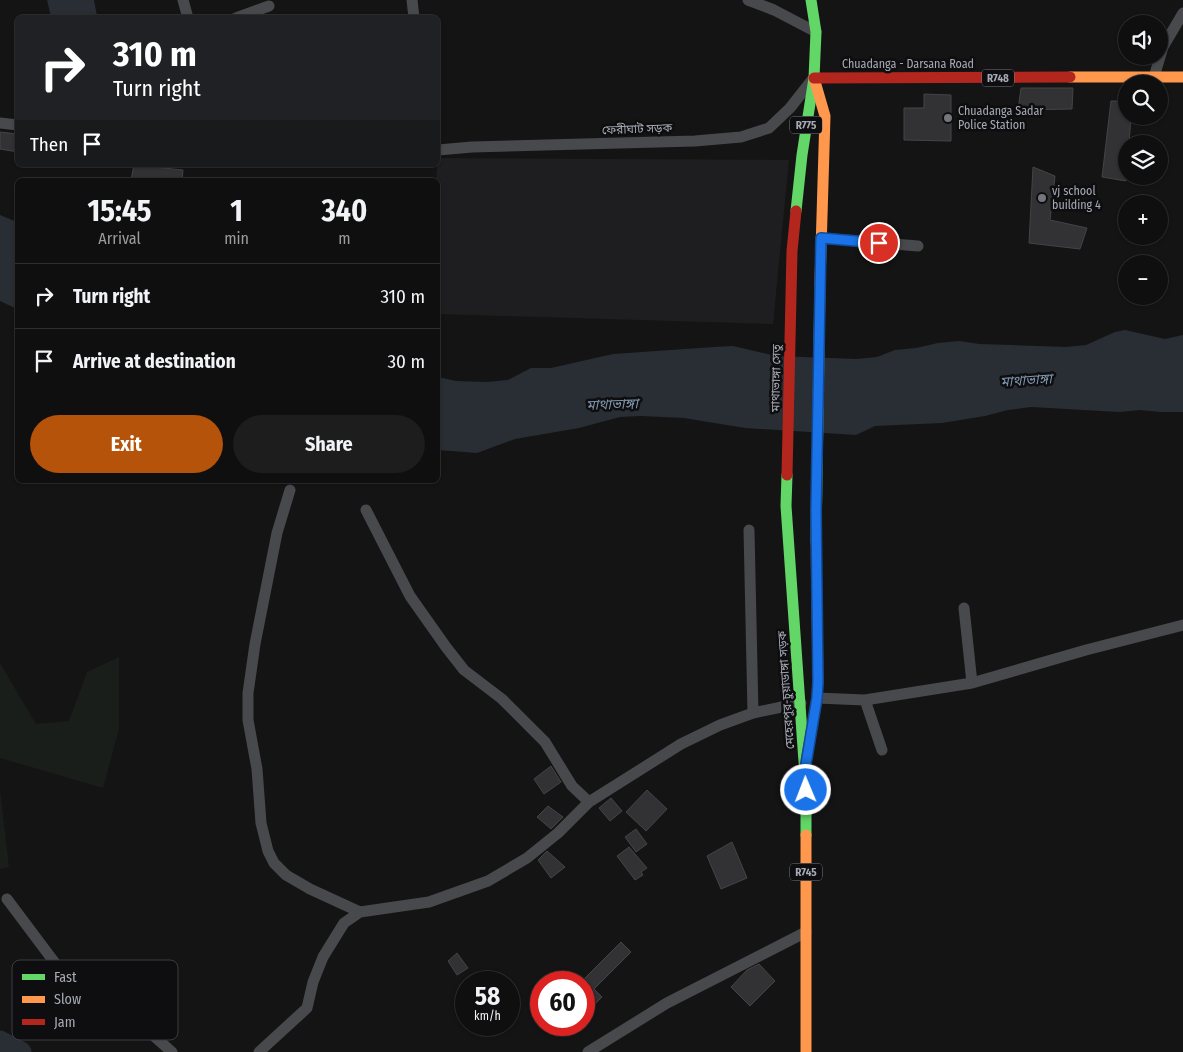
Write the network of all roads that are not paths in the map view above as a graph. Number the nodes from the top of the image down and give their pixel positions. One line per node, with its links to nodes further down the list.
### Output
1 (183, 0): 7 (street)
2 (412, 0): 9 (street)
3 (748, 0): 10 (street)
4 (811, 0): 10 (main road, R775)
5 (269, 6): 8 (street)
6 (1183, 13): 11 (street)
7 (187, 15)
8 (244, 15)
9 (414, 15)
10 (816, 32): 15 (main road, R775)
11 (1155, 75)
12 (1183, 76): 14 (main road, Chuadanga - Darsana Road / R748)
13 (1118, 77): 15 (main road, Chuadanga - Darsana Road / R748)
14 (1168, 77)
15 (814, 78): 18 (street, ফেরীঘাট সড়ক); 19 (main road); 22 (main road, মাথাভাঙ্গা সেতু / R775)
16 (0, 123): 17 (street)
17 (15, 125)
18 (440, 150)
19 (821, 238): 20 (street); 28 (main road)
20 (918, 246)
21 (290, 490): 36 (street)
22 (786, 506): 30 (main road, মেহেরপুর-চুয়াডাঙ্গা সড়ক / R745)
23 (366, 510): 34 (street)
24 (750, 530): 31 (street)
25 (964, 608): 27 (street)
26 (1183, 625): 27 (street)
27 (972, 683): 29 (street)
28 (817, 698): 29 (street); 33 (main road)
29 (865, 700): 32 (street)
30 (801, 704): 31 (street); 33 (main road, মেহেরপুর-চুয়াডাঙ্গা সড়ক / R745)
31 (754, 712): 34 (street)
32 (882, 750)
33 (805, 770): 37 (main road, মেহেরপুর-চুয়াডাঙ্গা সড়ক / R745)
34 (589, 802): 36 (street)
35 (7, 899): 38 (street)
36 (360, 912): 41 (street)
37 (806, 932): 42 (street); 43 (main road, মেহেরপুর-চুয়াডাঙ্গা সড়ক / R745)
38 (53, 960)
39 (158, 1040): 40 (street)
40 (172, 1052)
41 (259, 1052)
42 (588, 1052)
43 (806, 1052)

